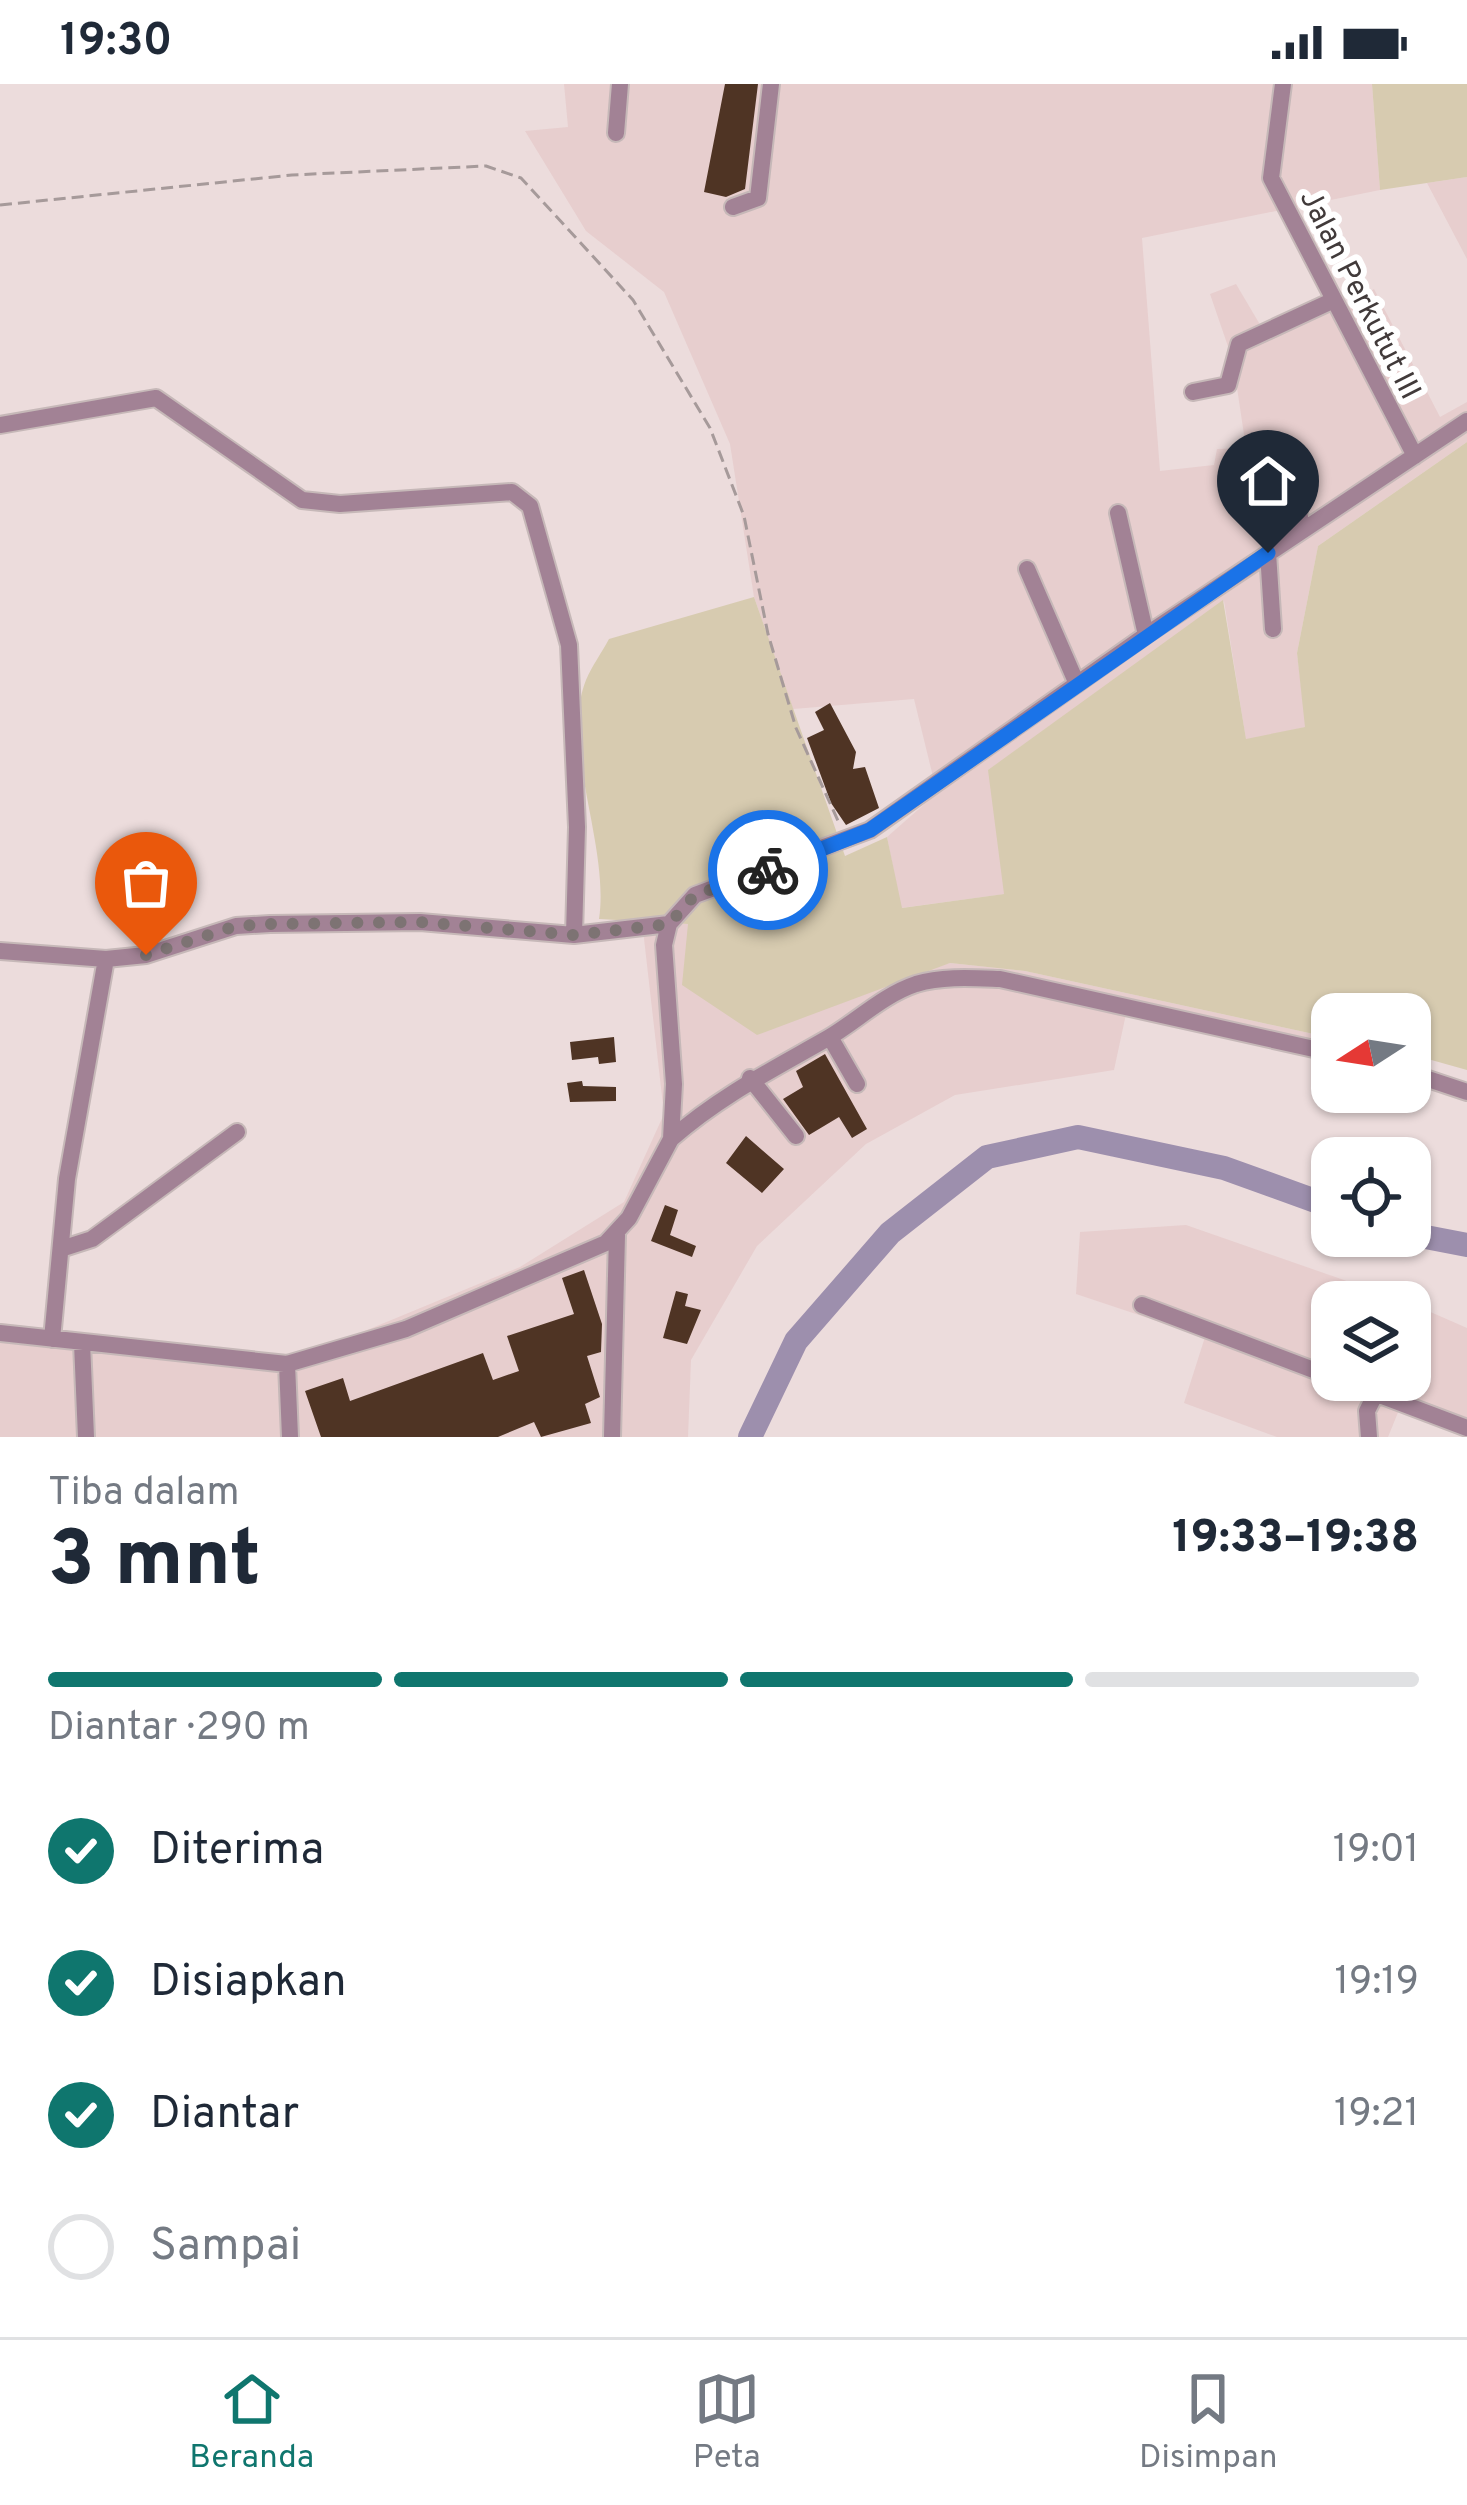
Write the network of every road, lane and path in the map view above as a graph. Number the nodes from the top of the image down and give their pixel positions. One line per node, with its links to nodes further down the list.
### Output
1 (620, 84): 4 (street)
2 (771, 84): 6 (street)
3 (1283, 84): 7 (street, Jalan Perkutut III)
4 (616, 133)
5 (0, 206): 20 (path)
6 (733, 207)
7 (1334, 300): 8 (street); 12 (street, Jalan Perkutut III)
8 (1192, 392)
9 (1467, 421): 12 (street)
10 (0, 425): 22 (street)
11 (1284, 449): 14 (street)
12 (1415, 456): 14 (street)
13 (1118, 513): 18 (street)
14 (1303, 530): 15 (street)
15 (1268, 553): 17 (street); 18 (street)
16 (1028, 569): 19 (street)
17 (1274, 629)
18 (1146, 634): 19 (street)
19 (1077, 684): 20 (street)
20 (847, 841): 21 (street)
21 (669, 924): 22 (street); 33 (street)
22 (574, 935): 24 (street)
23 (0, 951): 24 (street)
24 (106, 959): 35 (street)
25 (830, 1037): 26 (street); 27 (street); 29 (street)
26 (1311, 1048)
27 (750, 1078): 32 (street); 33 (street)
28 (1431, 1079): 30 (street)
29 (857, 1084)
30 (1467, 1092)
31 (236, 1132): 35 (street)
32 (796, 1136)
33 (671, 1139): 34 (street)
34 (617, 1235): 40 (street); 47 (street)
35 (61, 1249): 38 (street)
36 (1142, 1305): 41 (street)
37 (0, 1333): 38 (street)
38 (52, 1340): 39 (street)
39 (82, 1343): 40 (street); 45 (street)
40 (287, 1364): 46 (street)
41 (1311, 1369)
42 (1372, 1401): 48 (street)
43 (1397, 1401): 44 (street)
44 (1467, 1428)
45 (86, 1437)
46 (290, 1437)
47 (612, 1437)
48 (1370, 1437)

